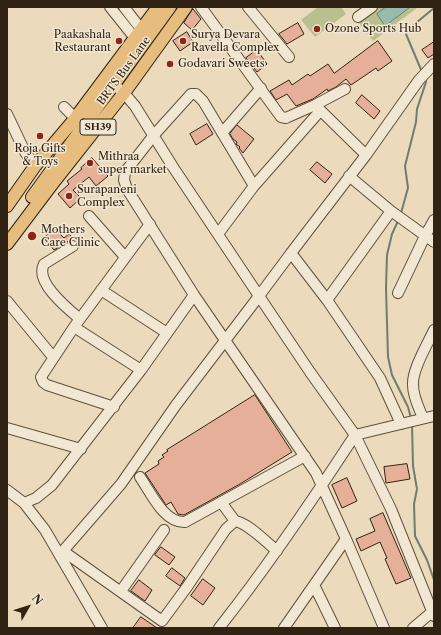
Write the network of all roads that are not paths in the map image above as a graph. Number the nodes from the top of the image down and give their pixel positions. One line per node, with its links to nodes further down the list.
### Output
1 (110, 7): 10 (street)
2 (124, 7): 10 (street)
3 (158, 7): 10 (main road, SH39)
4 (170, 7): 13 (main road, BRTS Bus Lane)
5 (186, 7): 16 (main road, SH39)
6 (200, 7): 14 (street)
7 (248, 7): 11 (street)
8 (372, 7): 9 (street)
9 (358, 17)
10 (138, 33): 13 (main road, SH39)
11 (289, 57)
12 (427, 71): 23 (street)
13 (110, 81): 16 (street); 20 (main road, SH39); 32 (main road, BRTS Bus Lane)
14 (260, 88): 18 (street); 21 (street)
15 (345, 89): 18 (street)
16 (124, 93): 22 (street); 36 (main road, SH39)
17 (64, 107): 20 (street)
18 (317, 108): 23 (street); 26 (street)
19 (7, 114): 24 (street)
20 (75, 118): 24 (main road, SH39)
21 (222, 133): 22 (street); 26 (street)
22 (154, 135): 31 (street); 33 (street)
23 (366, 155): 25 (street)
24 (35, 166): 27 (main road, SH39)
25 (349, 176): 28 (street); 38 (street)
26 (254, 186): 33 (street)
27 (7, 206)
28 (396, 215): 34 (street); 44 (street)
29 (89, 216): 39 (street)
30 (434, 220): 34 (street)
31 (150, 224): 39 (street); 42 (street)
32 (7, 232)
33 (218, 234): 43 (street)
34 (425, 236): 35 (street); 41 (street)
35 (434, 242)
36 (7, 244)
37 (73, 246): 46 (street)
38 (291, 253): 43 (street); 44 (street)
39 (125, 258): 40 (street)
40 (101, 290): 46 (street); 48 (street)
41 (398, 294)
42 (194, 295): 48 (street); 49 (street)
43 (259, 296): 49 (street); 57 (street)
44 (327, 300): 55 (street)
45 (7, 301): 50 (street)
46 (77, 323): 50 (street); 51 (street)
47 (434, 330): 54 (street)
48 (167, 333): 51 (street)
49 (224, 341): 59 (street); 69 (street)
50 (53, 357): 52 (street)
51 (141, 370): 52 (street)
52 (114, 407): 58 (street)
53 (434, 416): 54 (street)
54 (420, 419): 55 (street)
55 (402, 423): 57 (street)
56 (7, 428): 58 (street)
57 (354, 435): 61 (street); 72 (street)
58 (81, 449): 64 (street)
59 (305, 456): 61 (street); 63 (street)
60 (140, 477): 63 (street)
61 (322, 486): 67 (street); 68 (street)
62 (7, 490): 64 (street)
63 (221, 502): 65 (street)
64 (24, 503): 69 (street)
65 (235, 521): 68 (street); 73 (street)
66 (164, 530): 71 (street)
67 (346, 539): 70 (street); 78 (street)
68 (277, 551): 75 (street)
69 (61, 553): 71 (street); 74 (street)
70 (314, 585): 76 (street); 77 (street)
71 (121, 591): 73 (street)
72 (433, 614): 79 (street)
73 (160, 624)
74 (102, 628)
75 (220, 628)
76 (284, 628)
77 (335, 628)
78 (384, 628)
79 (414, 628)

